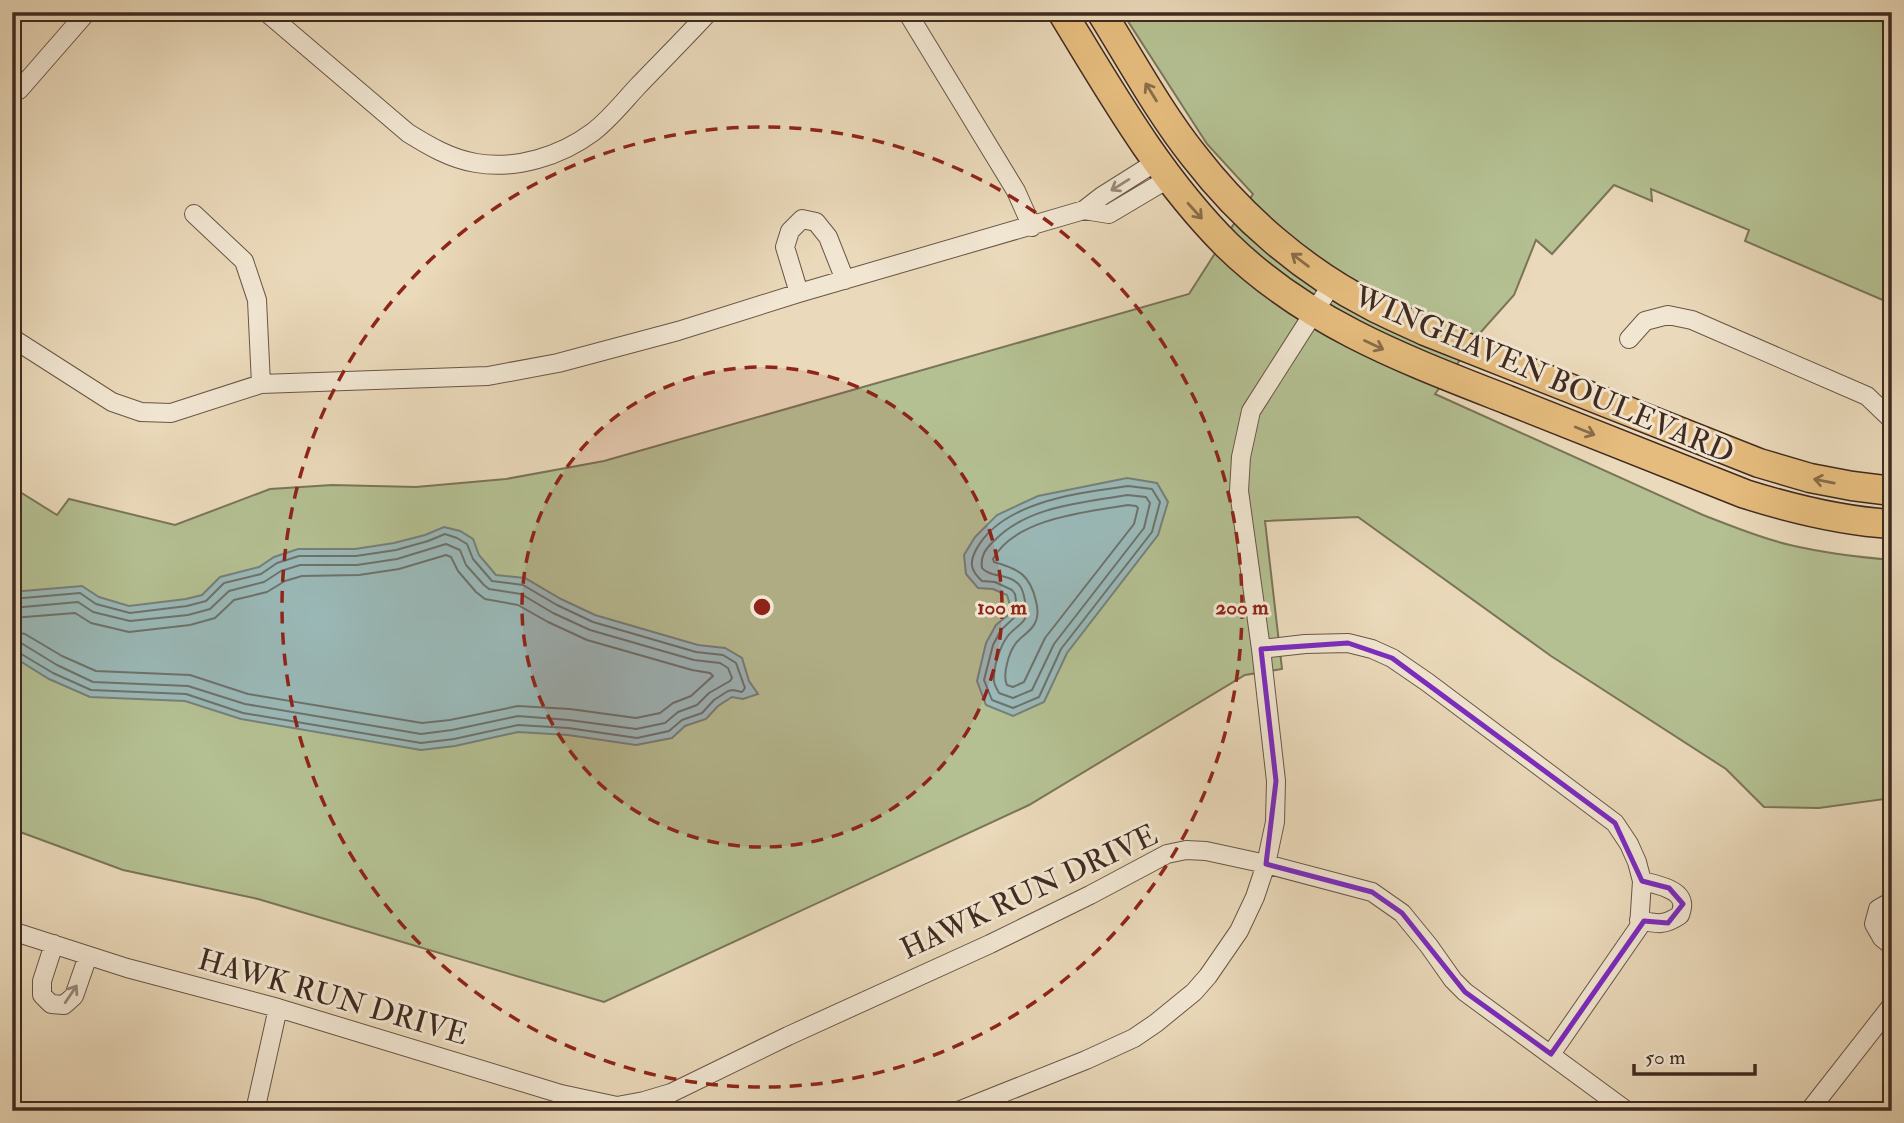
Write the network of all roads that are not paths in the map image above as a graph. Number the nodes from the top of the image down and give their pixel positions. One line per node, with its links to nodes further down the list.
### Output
1 (87, 12): 7 (street)
2 (266, 12): 3 (street)
3 (709, 12)
4 (907, 12): 10 (street)
5 (1062, 12): 8 (main road, WINGHAVEN BOULEVARD)
6 (1101, 12): 12 (main road, WINGHAVEN BOULEVARD, one-way to 6)
7 (19, 90)
8 (1162, 170): 10 (street); 14 (main road, WINGHAVEN BOULEVARD, one-way to 14)
9 (194, 214): 17 (street)
10 (1032, 227): 11 (street)
11 (845, 280): 13 (street); 13 (street)
12 (1332, 284): 14 (street); 19 (main road, WINGHAVEN BOULEVARD, one-way to 12)
13 (799, 293): 17 (street)
14 (1314, 312): 20 (main road, WINGHAVEN BOULEVARD, one-way to 20); 21 (street)
15 (12, 338): 17 (street)
16 (1629, 339): 18 (street)
17 (261, 384)
18 (1892, 422)
19 (1892, 493): 20 (street)
20 (1890, 524)
21 (1261, 649): 22 (street); 23 (street)
22 (1266, 864): 32 (street, HAWK RUN DRIVE); 34 (street); 35 (street, HAWK RUN DRIVE)
23 (1642, 881): 25 (street); 25 (street)
24 (1892, 901): 28 (street)
25 (1639, 920): 32 (street)
26 (12, 931): 27 (street, HAWK RUN DRIVE)
27 (54, 944): 29 (street, HAWK RUN DRIVE); 29 (street, one-way to 29)
28 (1892, 946)
29 (88, 956): 31 (street, HAWK RUN DRIVE)
30 (1892, 1005): 39 (street)
31 (278, 1008): 33 (street, HAWK RUN DRIVE); 36 (street)
32 (1551, 1054): 38 (street, HAWK RUN DRIVE)
33 (560, 1102): 35 (street, HAWK RUN DRIVE)
34 (988, 1105): 37 (street)
35 (602, 1107)
36 (255, 1111)
37 (958, 1111)
38 (1627, 1111)
39 (1809, 1111)

